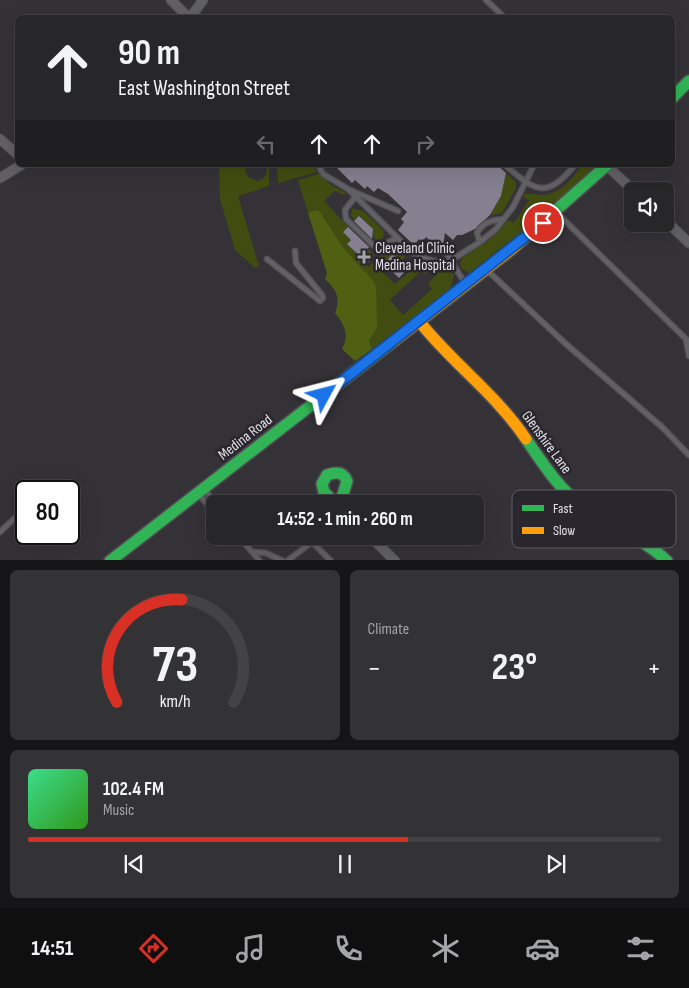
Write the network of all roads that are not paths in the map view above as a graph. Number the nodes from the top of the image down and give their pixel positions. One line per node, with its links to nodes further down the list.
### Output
1 (171, 0): 4 (street)
2 (203, 0): 5 (street)
3 (486, 0): 6 (lane)
4 (187, 15)
5 (192, 15)
6 (502, 15)
7 (689, 81): 8 (main road)
8 (675, 95)
9 (0, 139): 10 (street)
10 (15, 152)
11 (18, 167): 18 (street)
12 (320, 167): 21 (lane)
13 (507, 167): 19 (lane)
14 (533, 167): 19 (lane)
15 (573, 167): 19 (lane)
16 (604, 167): 24 (main road, Medina Road)
17 (608, 167): 20 (street)
18 (0, 178)
19 (526, 182): 25 (lane)
20 (624, 182)
21 (348, 189): 22 (lane); 23 (lane)
22 (355, 197): 27 (lane); 27 (lane)
23 (398, 211)
24 (556, 212): 36 (main road, Medina Road); 39 (lane)
25 (504, 219): 28 (lane); 28 (lane)
26 (674, 229): 29 (street)
27 (397, 238): 33 (lane)
28 (480, 242): 35 (lane)
29 (689, 243)
30 (433, 248): 33 (lane)
31 (442, 249): 35 (lane)
32 (295, 251): 34 (lane)
33 (416, 256): 35 (lane)
34 (267, 259)
35 (450, 261): 37 (lane)
36 (487, 269): 37 (main road, Medina Road); 41 (lane)
37 (467, 284): 38 (main road, Medina Road)
38 (419, 321): 42 (main road, Glenshire Lane); 43 (main road, Medina Road)
39 (688, 341): 40 (lane)
40 (689, 356)
41 (689, 454)
42 (564, 490)
43 (200, 491): 46 (lane); 47 (lane); 54 (main road, Medina Road)
44 (327, 495): 45 (main road)
45 (344, 495)
46 (206, 496)
47 (206, 499)
48 (15, 518): 49 (lane)
49 (0, 532)
50 (248, 545): 53 (lane)
51 (379, 545): 59 (street)
52 (652, 548): 60 (main road, Glenshire Lane)
53 (255, 552): 55 (lane); 56 (lane)
54 (110, 560)
55 (260, 560)
56 (283, 560)
57 (287, 560): 58 (lane)
58 (331, 560)
59 (395, 560)
60 (667, 560)

